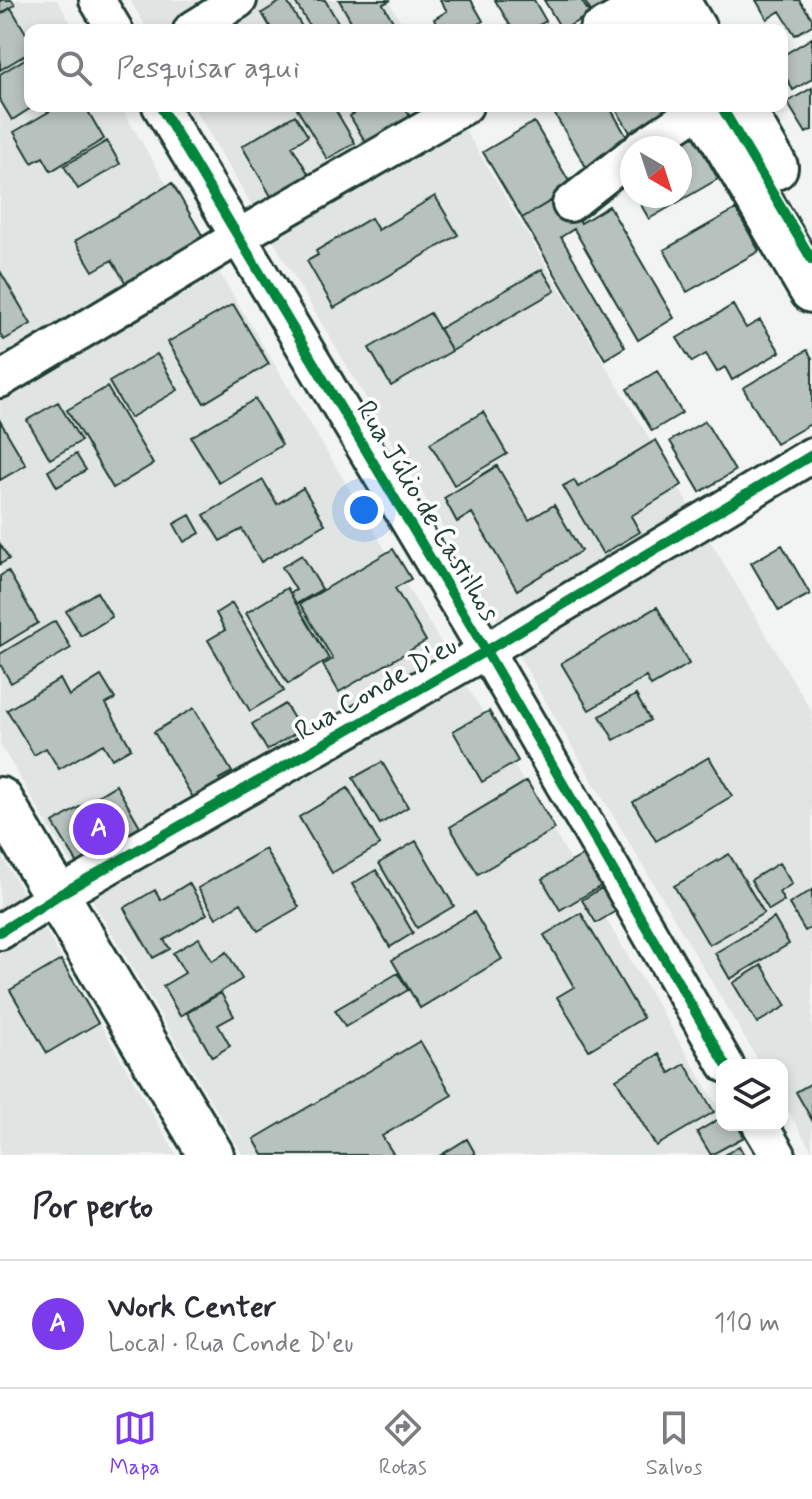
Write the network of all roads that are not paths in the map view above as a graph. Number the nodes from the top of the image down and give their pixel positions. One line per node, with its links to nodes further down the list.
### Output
1 (97, 0): 4 (street)
2 (239, 0): 5 (street)
3 (654, 7): 6 (street); 7 (main road)
4 (111, 24)
5 (201, 24)
6 (612, 24)
7 (684, 24)
8 (164, 112): 17 (street, Rua Júlio de Castilhos)
9 (455, 112): 17 (street)
10 (695, 112): 13 (street)
11 (708, 112): 18 (main road)
12 (743, 112): 16 (main road)
13 (659, 136)
14 (620, 164): 15 (street)
15 (570, 204)
16 (812, 231)
17 (238, 237): 19 (street); 21 (street, Rua Júlio de Castilhos)
18 (812, 290)
19 (0, 380)
20 (812, 455): 21 (street, Rua Conde D'eu)
21 (486, 651): 23 (street, Rua Conde D'eu); 25 (street, Rua Júlio de Castilhos)
22 (0, 800): 23 (main road)
23 (57, 896): 24 (street, Rua Conde D'eu); 27 (main road)
24 (0, 932)
25 (723, 1059)
26 (764, 1131): 28 (street)
27 (211, 1155)
28 (778, 1155)

